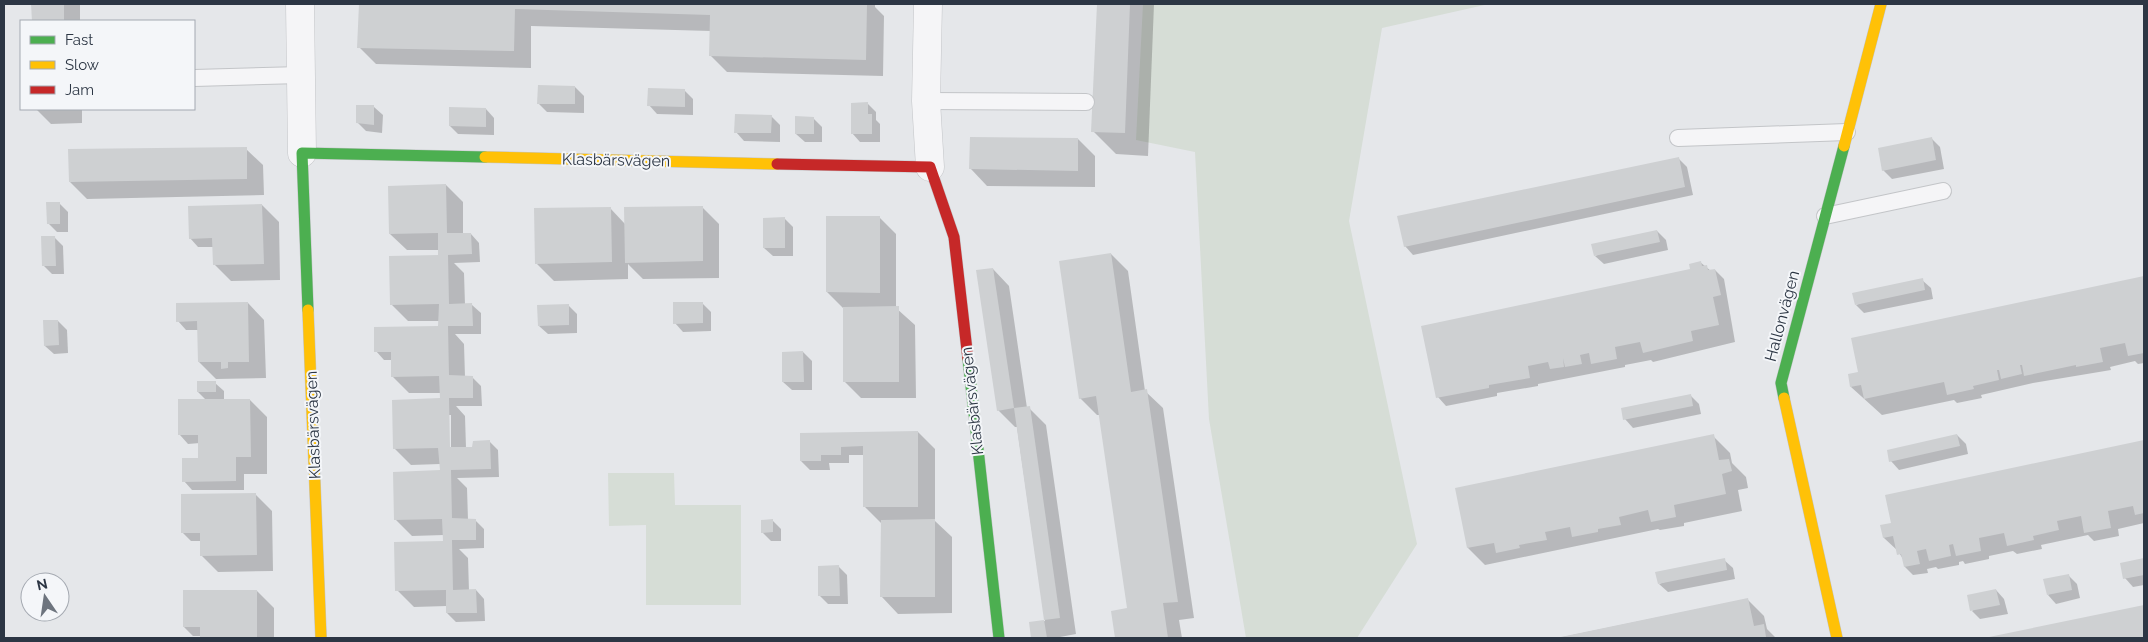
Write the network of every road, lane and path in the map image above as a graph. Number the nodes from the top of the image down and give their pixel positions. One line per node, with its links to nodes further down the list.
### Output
1 (300, 4): 4 (street, Klasbärsvägen)
2 (928, 4): 6 (street, Klasbärsvägen)
3 (1881, 4): 8 (street, Hallonvägen)
4 (301, 75): 5 (lane); 10 (street, Klasbärsvägen)
5 (195, 78)
6 (926, 101): 7 (lane); 11 (street, Klasbärsvägen)
7 (1086, 102)
8 (1847, 132): 9 (lane); 13 (street, Hallonvägen)
9 (1678, 138)
10 (302, 153): 11 (street, Klasbärsvägen); 14 (street, Klasbärsvägen)
11 (930, 167): 15 (street, Klasbärsvägen)
12 (1943, 191): 13 (lane)
13 (1825, 216): 16 (street, Hallonvägen)
14 (321, 638)
15 (999, 638)
16 (1837, 638)

